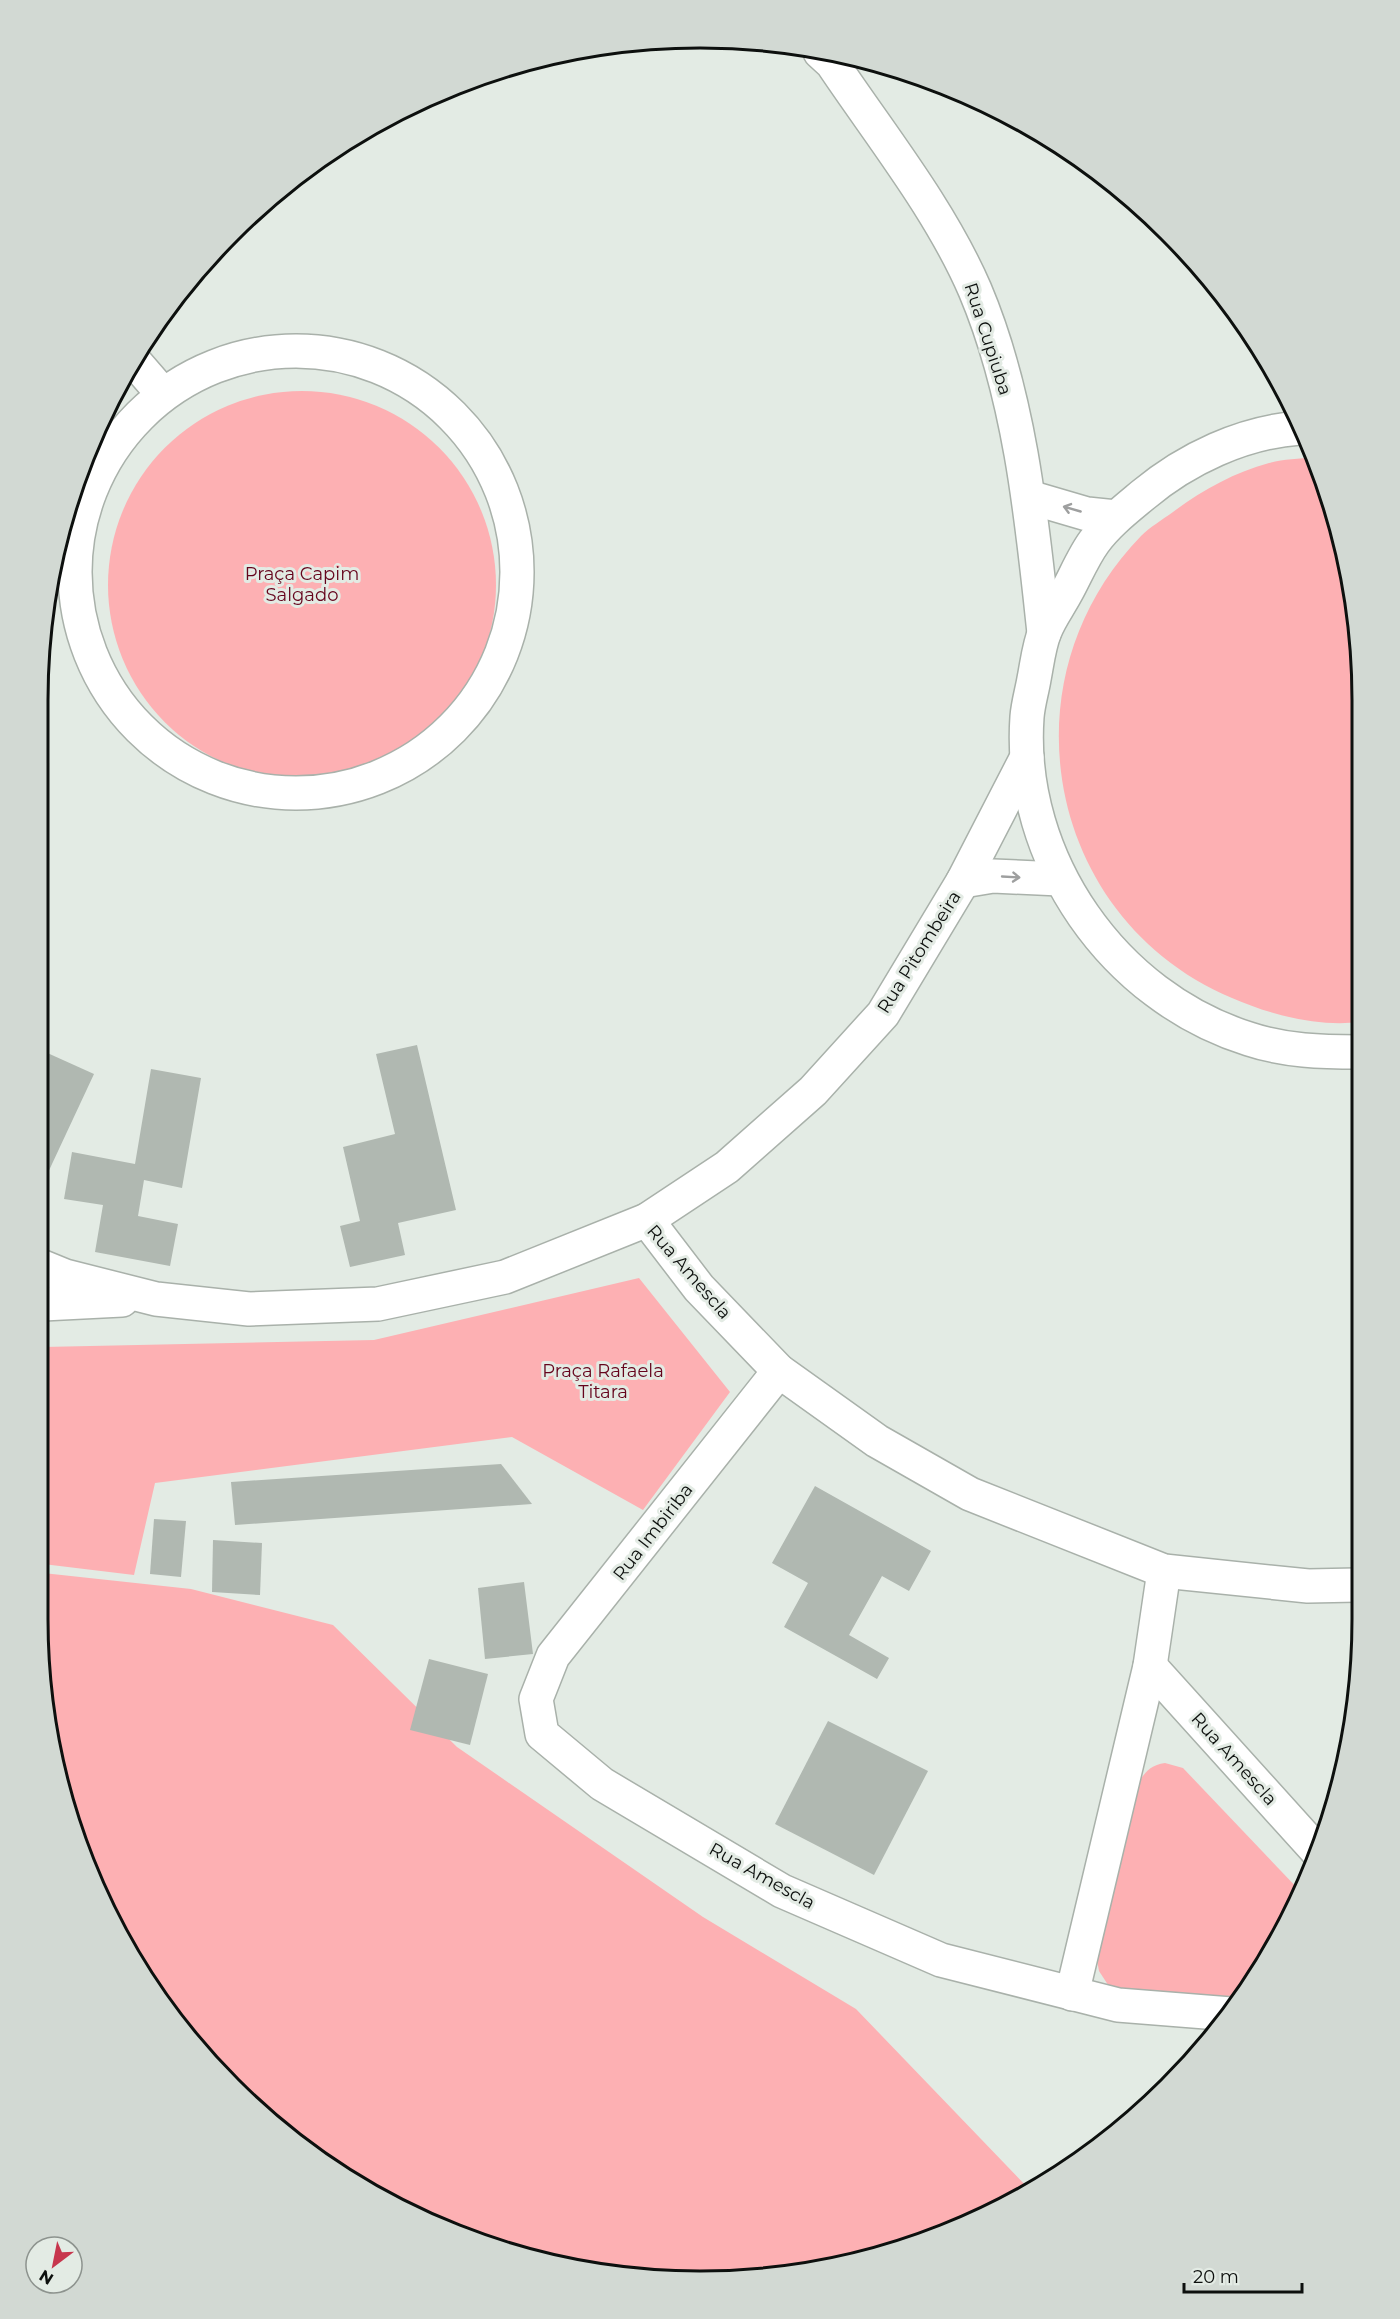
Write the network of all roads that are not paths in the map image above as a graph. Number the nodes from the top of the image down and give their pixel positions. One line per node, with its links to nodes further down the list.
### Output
1 (836, 63): 5 (street, Rua Cupiuba)
2 (139, 367): 3 (street)
3 (162, 393): 3 (street)
4 (1292, 428): 6 (street)
5 (1029, 497): 6 (street, one-way to 5); 7 (street, Rua Cupiuba)
6 (1116, 517): 7 (street)
7 (1044, 633): 8 (street, Rua Pitombeira)
8 (1027, 758): 9 (street); 10 (street, Rua Pitombeira)
9 (1060, 879): 10 (street, one-way to 9); 11 (street)
10 (963, 881): 12 (street, Rua Pitombeira)
11 (1352, 1052)
12 (647, 1220): 14 (street, Rua Amescla); 16 (street, Rua Amescla)
13 (48, 1269): 14 (street, Rua Amescla)
14 (156, 1299): 15 (street, Rua Amescla)
15 (48, 1304)
16 (779, 1371): 17 (street, Rua Amescla); 20 (street, Rua Imbiriba)
17 (1164, 1571): 18 (street, Rua Amescla); 19 (street)
18 (1352, 1585)
19 (1150, 1666): 21 (street, Rua Amescla); 22 (street)
20 (536, 1699): 22 (street, Rua Amescla)
21 (1311, 1844)
22 (1072, 1994): 23 (street, Rua Amescla)
23 (1219, 2013)

